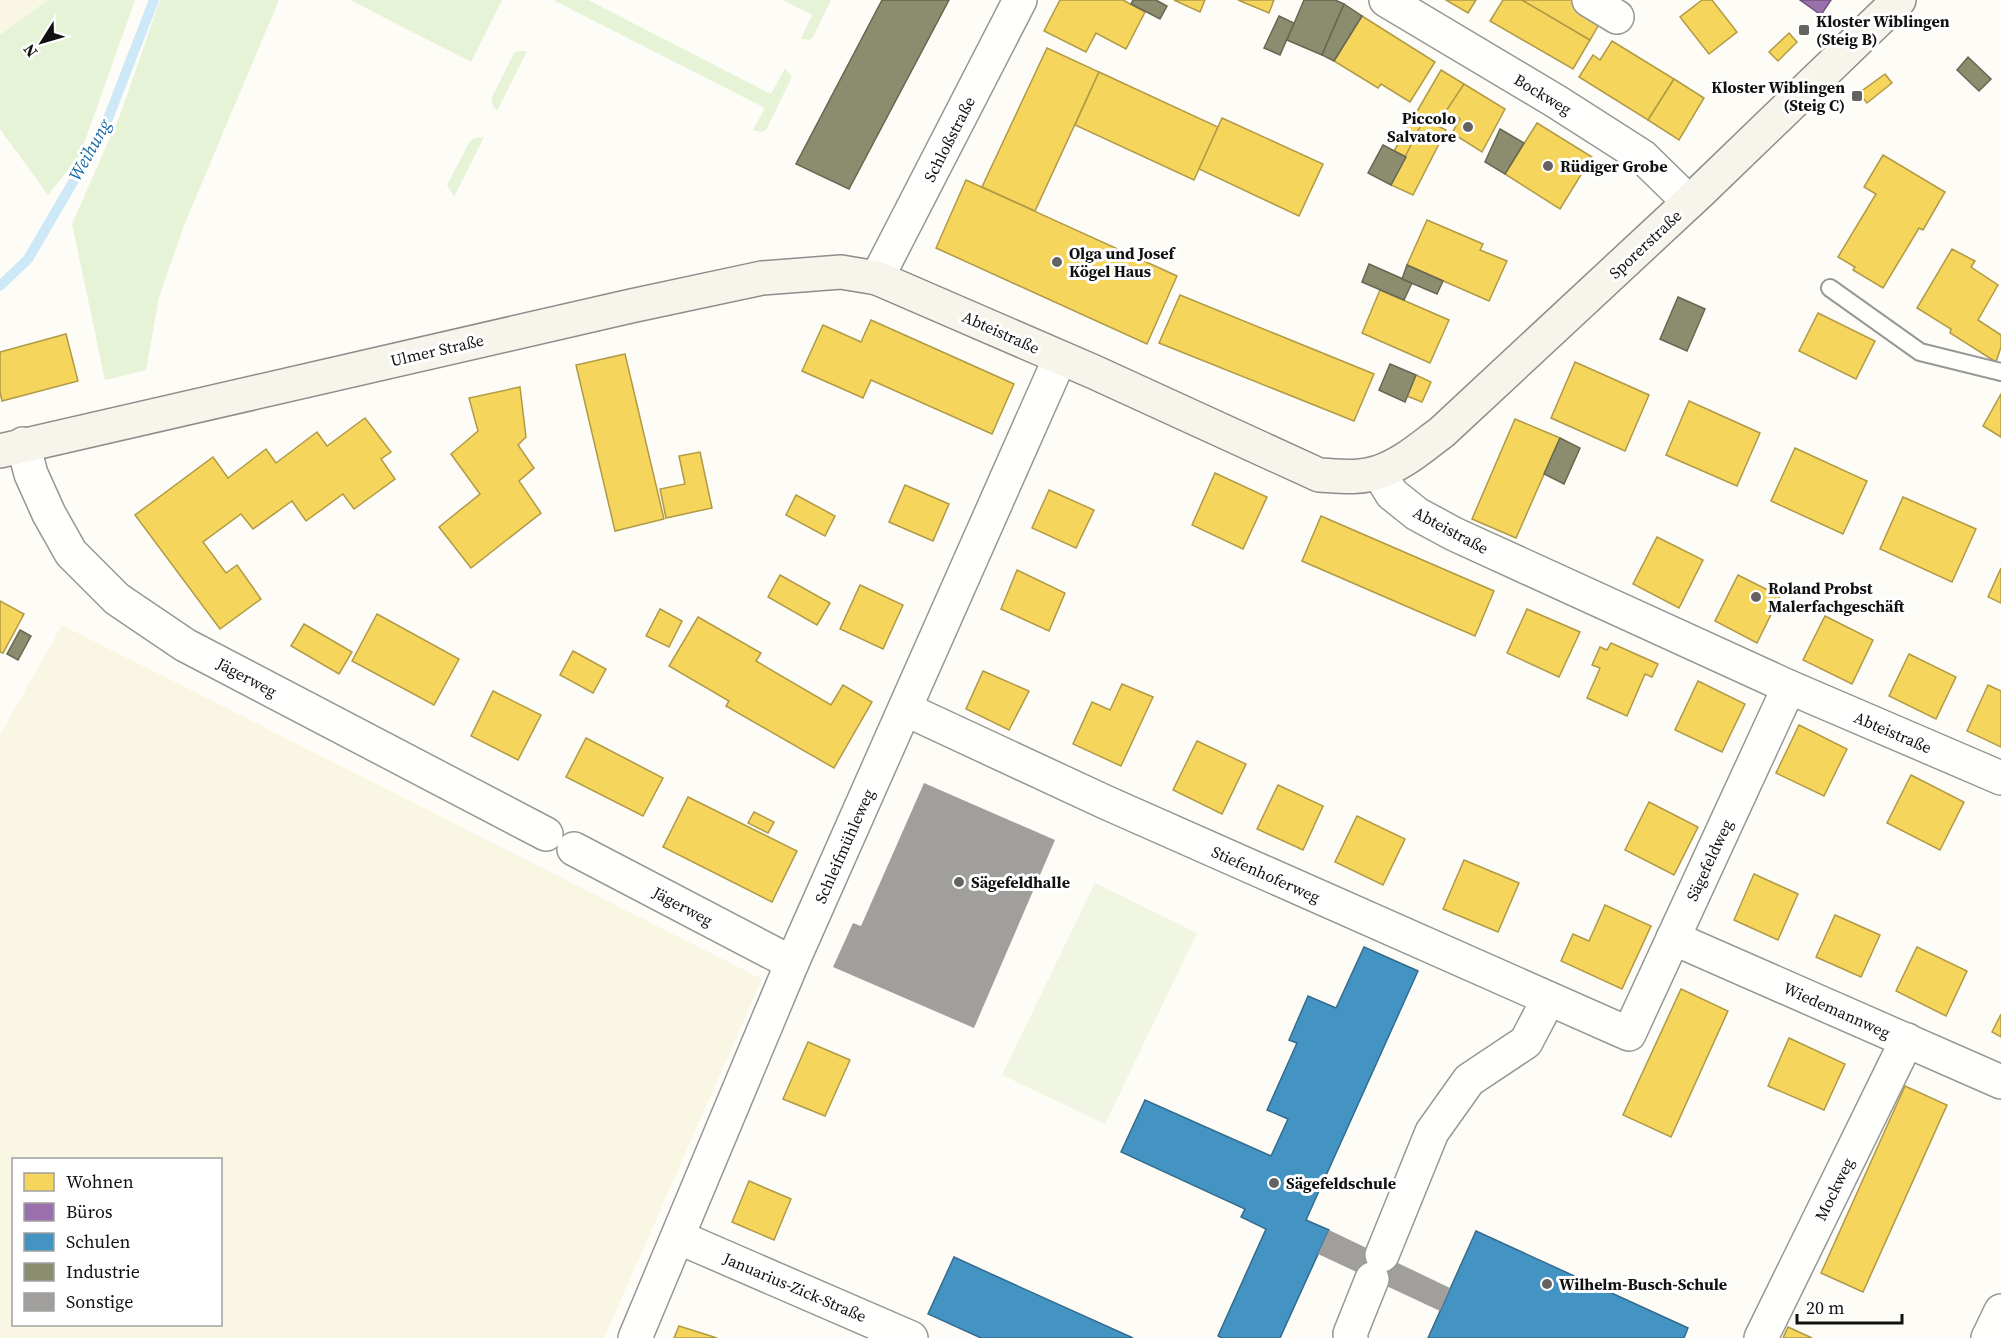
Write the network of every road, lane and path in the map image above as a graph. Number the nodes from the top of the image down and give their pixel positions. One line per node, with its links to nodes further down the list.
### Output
1 (1020, 0): 7 (street, Schloßstraße)
2 (1386, 0): 6 (street, Bockweg)
3 (1590, 0): 5 (street)
4 (1899, 0): 6 (main road, Sporerstraße)
5 (1617, 17)
6 (1689, 202): 12 (main road, Sporerstraße)
7 (877, 278): 9 (main road, Abteistraße); 11 (main road, Ulmer Straße)
8 (1830, 288): 10 (lane)
9 (1060, 358): 12 (main road, Abteistraße); 14 (street, Schleifmühleweg)
10 (2001, 372)
11 (11, 448): 16 (street, Jägerweg)
12 (1379, 473): 13 (street, Abteistraße)
13 (1789, 687): 15 (street, Abteistraße); 18 (street, Sägefeldweg)
14 (905, 709): 19 (street, Schleifmühleweg); 20 (street, Stiefenhoferweg)
15 (2001, 778)
16 (546, 834)
17 (574, 849): 19 (street, Jägerweg)
18 (1673, 938): 21 (street, Sägefeldweg); 22 (street, Wiedemannweg)
19 (792, 963): 24 (street, Schleifmühleweg)
20 (1548, 1000): 21 (street, Stiefenhoferweg); 28 (street)
21 (1629, 1034)
22 (1906, 1040): 23 (street, Wiedemannweg); 29 (street, Mockweg)
23 (2001, 1082)
24 (678, 1237): 26 (street, Schleifmühleweg); 27 (street, Januarius-Zick-Straße)
25 (2001, 1311): 30 (street)
26 (634, 1338)
27 (911, 1338)
28 (1351, 1338)
29 (1761, 1338)
30 (1988, 1338)

